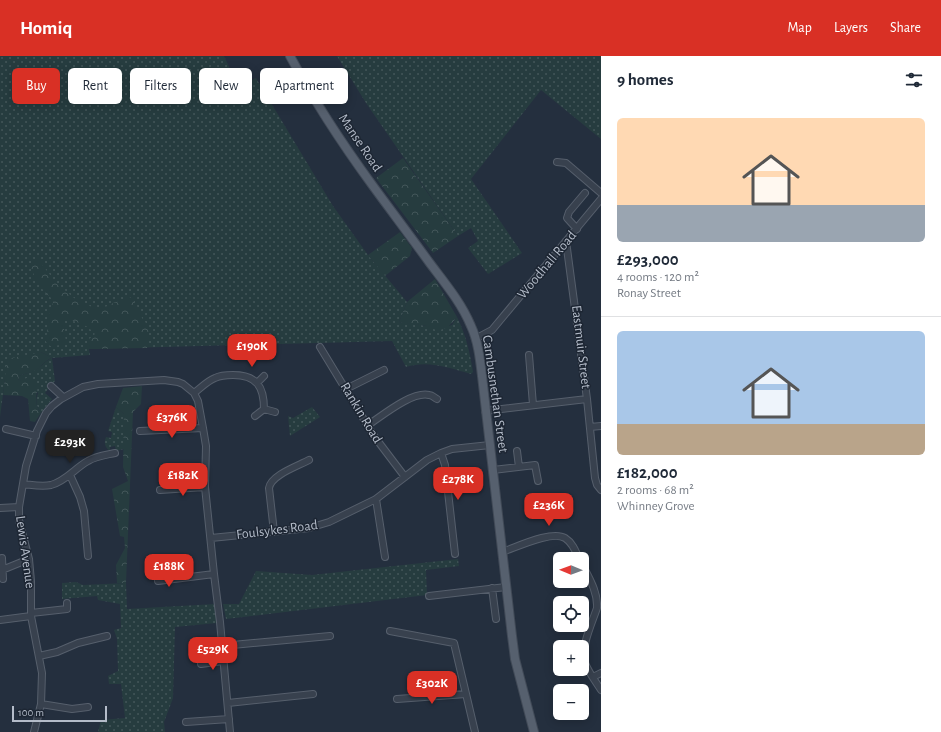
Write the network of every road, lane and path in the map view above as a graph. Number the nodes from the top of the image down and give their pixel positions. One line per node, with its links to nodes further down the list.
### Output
1 (290, 56): 7 (main road, Manse Road)
2 (558, 162): 4 (street)
3 (585, 193): 6 (street)
4 (601, 193)
5 (601, 199): 6 (street, Woodhall Road)
6 (577, 229): 8 (street, Woodhall Road)
7 (414, 241): 9 (main road, Cambusnethan Street)
8 (566, 241): 9 (street, Woodhall Road); 20 (street, Eastmuir Street)
9 (475, 339): 23 (main road, Cambusnethan Street)
10 (320, 346): 16 (street, Rankin Road)
11 (528, 355): 21 (street)
12 (384, 370): 16 (street)
13 (264, 376): 14 (street)
14 (257, 383): 17 (street); 22 (street)
15 (51, 386): 18 (street)
16 (346, 389): 26 (street, Rankin Road)
17 (194, 393): 18 (street, Lewis Avenue); 29 (street)
18 (63, 397): 32 (street, Lewis Avenue)
19 (437, 399): 26 (street)
20 (587, 399): 21 (street, Eastmuir Street); 28 (street)
21 (533, 405): 23 (street, Eastmuir Street)
22 (264, 409): 24 (street); 25 (street)
23 (485, 411): 33 (main road, Cambusnethan Street)
24 (275, 412)
25 (255, 416)
26 (368, 425): 41 (street, Rankin Road)
27 (601, 426): 28 (street)
28 (590, 427): 46 (street)
29 (203, 428): 31 (street); 44 (street)
30 (6, 429): 32 (street)
31 (140, 432)
32 (36, 436): 43 (street, Lewis Avenue)
33 (490, 445): 35 (street, Foulsykes Road); 39 (main road, Cambusnethan Street)
34 (517, 450): 38 (street)
35 (441, 452): 41 (street, Foulsykes Road); 54 (street)
36 (115, 453): 40 (street)
37 (309, 460): 50 (street)
38 (519, 467): 39 (street); 42 (street)
39 (493, 470): 52 (main road, Cambusnethan Street)
40 (70, 475): 43 (street); 55 (street)
41 (405, 477): 47 (street, Foulsykes Road)
42 (538, 481)
43 (23, 484): 48 (street, Lewis Avenue)
44 (205, 487): 45 (street); 51 (street)
45 (160, 490)
46 (601, 490)
47 (376, 500): 50 (street, Foulsykes Road); 56 (street)
48 (19, 507): 49 (street); 58 (street, Lewis Avenue)
49 (0, 508)
50 (274, 532): 51 (street, Foulsykes Road)
51 (211, 538): 61 (street)
52 (502, 552): 53 (street); 64 (main road, Cambusnethan Street)
53 (575, 552)
54 (455, 554)
55 (88, 556)
56 (386, 557)
57 (2, 558): 60 (street)
58 (29, 559): 60 (street); 68 (street, Lewis Avenue)
59 (156, 559): 61 (street)
60 (2, 570): 63 (street)
61 (214, 574): 74 (street)
62 (589, 577): 79 (street)
63 (3, 580)
64 (506, 587): 65 (street); 92 (main road, Cambusnethan Street)
65 (492, 588): 66 (street); 69 (street)
66 (429, 596)
67 (67, 603): 68 (street)
68 (31, 615): 70 (street); 75 (street, Lewis Avenue)
69 (496, 619)
70 (0, 620)
71 (390, 631): 82 (street)
72 (107, 636): 75 (street)
73 (330, 636): 74 (street)
74 (222, 646): 76 (street)
75 (39, 656): 85 (street, Lewis Avenue)
76 (223, 661): 77 (street); 84 (street)
77 (201, 664)
78 (601, 673): 79 (street)
79 (593, 677): 80 (street)
80 (601, 690)
81 (313, 694): 84 (street)
82 (466, 694): 83 (street); 91 (street)
83 (397, 699)
84 (228, 703): 87 (street)
85 (40, 704): 86 (street); 89 (street, Lewis Avenue)
86 (88, 707)
87 (229, 719): 88 (street); 90 (street)
88 (186, 722)
89 (34, 732)
90 (230, 732)
91 (475, 732)
92 (534, 732)

